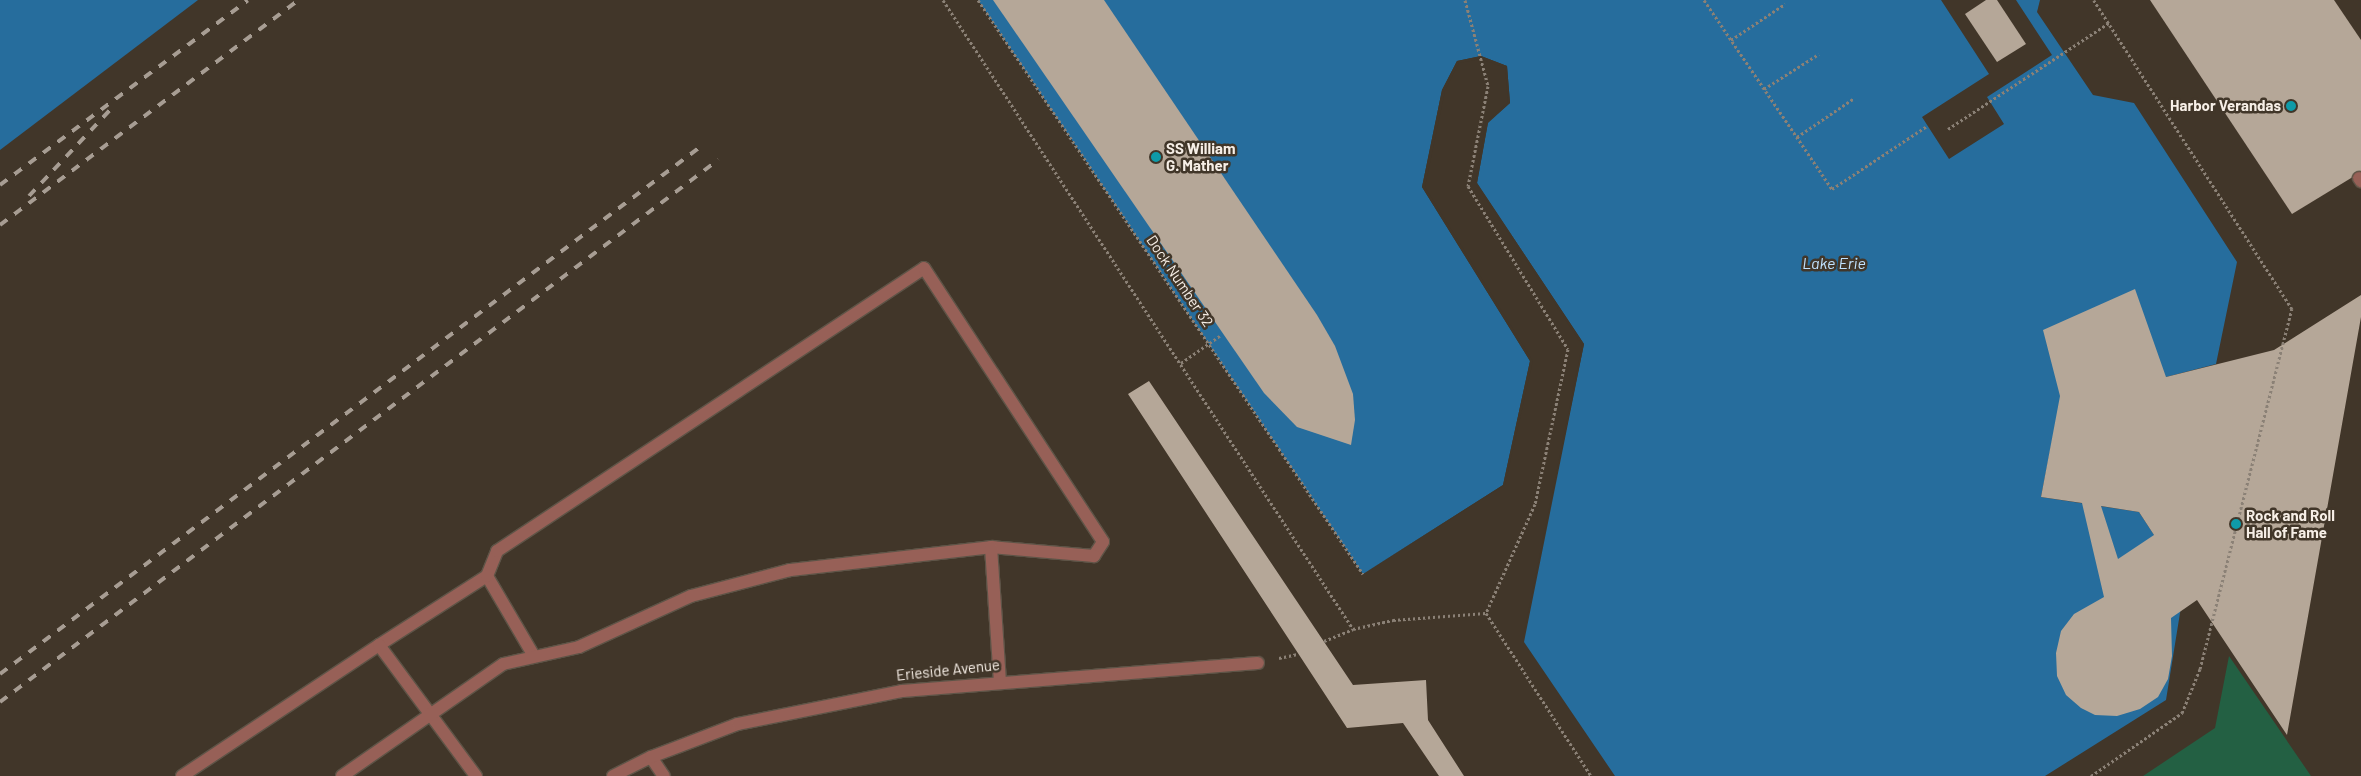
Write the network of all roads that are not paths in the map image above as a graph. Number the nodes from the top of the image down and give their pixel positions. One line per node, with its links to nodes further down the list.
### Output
1 (991, 547): 2 (street); 4 (street); 6 (street)
2 (486, 576): 3 (street); 4 (street)
3 (379, 645): 7 (street); 9 (street)
4 (534, 656): 7 (street)
5 (1258, 663): 6 (street, Erieside Avenue)
6 (1000, 681): 8 (street, Erieside Avenue)
7 (428, 716): 10 (street); 11 (street)
8 (651, 757): 12 (street, Erieside Avenue); 13 (street)
9 (182, 776)
10 (342, 776)
11 (476, 776)
12 (613, 776)
13 (664, 776)

